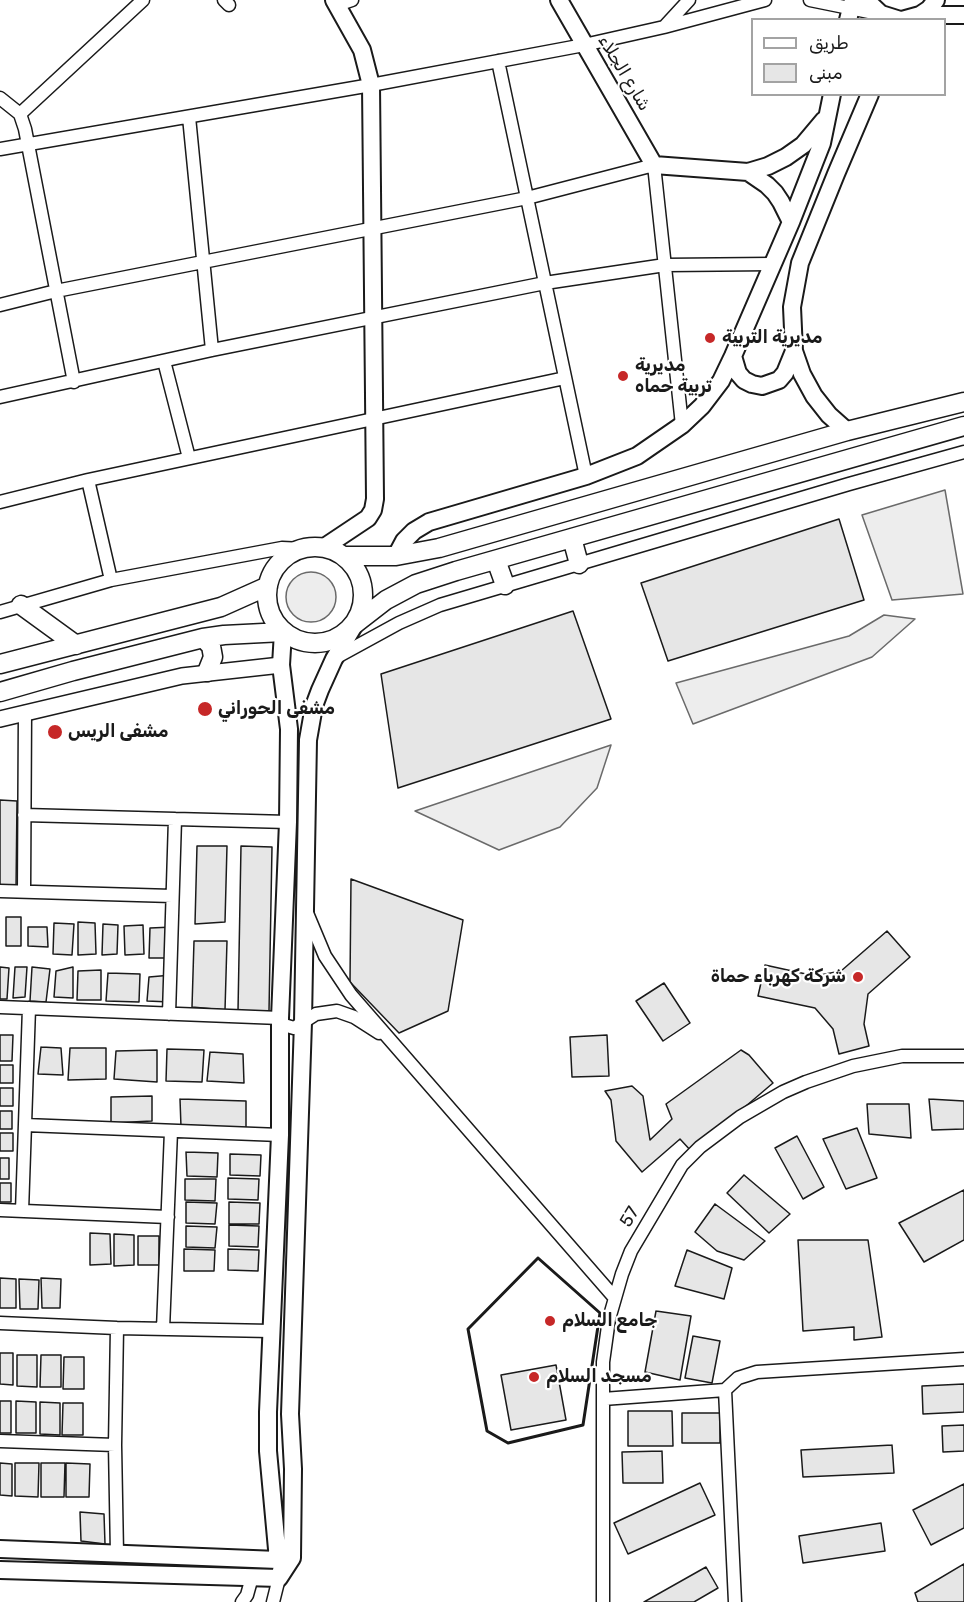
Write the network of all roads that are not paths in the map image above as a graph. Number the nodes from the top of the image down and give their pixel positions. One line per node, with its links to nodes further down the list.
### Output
1 (142, 0): 19 (street)
2 (559, 0): 12 (main road, شارع الجلاء)
3 (689, 0): 11 (street)
4 (765, 0): 11 (street)
5 (810, 0): 8 (street)
6 (936, 0): 10 (main road)
7 (341, 2): 14 (main road)
8 (854, 7): 10 (main road)
9 (964, 15): 10 (main road)
10 (909, 18)
11 (664, 27): 12 (street)
12 (584, 45): 13 (street); 23 (main road, شارع الجلاء)
13 (498, 61): 14 (street); 25 (street)
14 (371, 85): 20 (street); 27 (main road)
15 (832, 96): 18 (main road)
16 (869, 96): 36 (main road)
17 (0, 98): 19 (street)
18 (829, 113): 24 (main road); 26 (main road)
19 (20, 114): 21 (street)
20 (189, 117): 21 (street); 28 (street)
21 (29, 144): 22 (street); 32 (street)
22 (0, 149)
23 (654, 165): 24 (main road); 25 (street); 30 (street)
24 (748, 172): 26 (main road)
25 (527, 198): 27 (street); 31 (street)
26 (791, 222): 29 (main road)
27 (374, 228): 28 (street); 34 (main road)
28 (203, 262): 32 (street); 35 (street)
29 (772, 264): 30 (street); 37 (main road)
30 (665, 265): 31 (street); 44 (street)
31 (545, 283): 34 (street); 39 (street)
32 (56, 291): 33 (street); 40 (street)
33 (0, 305)
34 (374, 319): 35 (street); 43 (main road)
35 (212, 350): 38 (street)
36 (794, 351): 37 (main road); 46 (main road)
37 (733, 356): 44 (main road)
38 (164, 361): 40 (street); 48 (street)
39 (565, 378): 43 (street); 49 (street)
40 (74, 382): 41 (street)
41 (0, 397)
42 (964, 402): 46 (main road)
43 (375, 419): 48 (street); 53 (main road)
44 (682, 425): 49 (main road)
45 (964, 426): 52 (main road)
46 (847, 431): 56 (main road)
47 (964, 452): 58 (street)
48 (189, 458): 50 (street)
49 (586, 476): 56 (main road)
50 (88, 480): 51 (street); 59 (street)
51 (0, 502)
52 (572, 538): 57 (main road); 58 (main road)
53 (323, 548): 54 (main road); 55 (main road)
54 (303, 549): 59 (street); 61 (main road)
55 (344, 556): 56 (main road); 64 (main road)
56 (396, 556)
57 (496, 560): 60 (main road); 64 (main road)
58 (579, 564): 60 (street)
59 (111, 580): 62 (street)
60 (505, 585): 68 (street)
61 (268, 586): 65 (main road); 67 (main road)
62 (21, 605): 63 (street); 67 (main road)
63 (0, 612)
64 (355, 624): 65 (main road); 68 (main road)
65 (283, 632): 66 (main road); 70 (main road)
66 (203, 638): 71 (main road); 72 (main road)
67 (76, 645): 69 (main road)
68 (334, 659): 81 (main road)
69 (0, 664)
70 (281, 665): 71 (street); 77 (main road)
71 (207, 672): 73 (street)
72 (0, 692)
73 (25, 711): 74 (street); 75 (street)
74 (0, 719)
75 (24, 815): 76 (street); 79 (street)
76 (175, 819): 77 (street); 80 (street)
77 (288, 822): 85 (main road)
78 (0, 891): 79 (street)
79 (24, 891): 80 (street)
80 (172, 896): 84 (street)
81 (306, 908): 86 (main road); 87 (street)
82 (0, 1007): 83 (street)
83 (29, 1008): 84 (street); 89 (street)
84 (169, 1014): 85 (street)
85 (280, 1018): 86 (street); 91 (main road)
86 (303, 1022): 87 (street); 110 (main road)
87 (391, 1040): 95 (street)
88 (964, 1056): 95 (street, 57)
89 (25, 1125): 90 (street); 93 (street)
90 (171, 1131): 91 (street); 94 (street)
91 (280, 1135): 99 (main road)
92 (0, 1210): 93 (street)
93 (22, 1211): 94 (street)
94 (168, 1217): 98 (street)
95 (614, 1297): 102 (street, 57)
96 (0, 1323): 97 (street)
97 (117, 1328): 98 (street); 104 (street)
98 (163, 1329): 99 (street)
99 (272, 1331): 107 (main road)
100 (964, 1359): 101 (street)
101 (725, 1390): 102 (street); 114 (street)
102 (603, 1399): 113 (street, 57)
103 (0, 1441): 104 (street)
104 (115, 1445): 106 (street)
105 (0, 1549): 106 (main road)
106 (117, 1554): 107 (main road)
107 (278, 1560): 110 (street)
108 (0, 1570): 109 (main road)
109 (252, 1577): 110 (main road); 111 (street)
110 (279, 1578): 112 (street)
111 (243, 1602)
112 (273, 1602)
113 (603, 1602)
114 (735, 1602)

